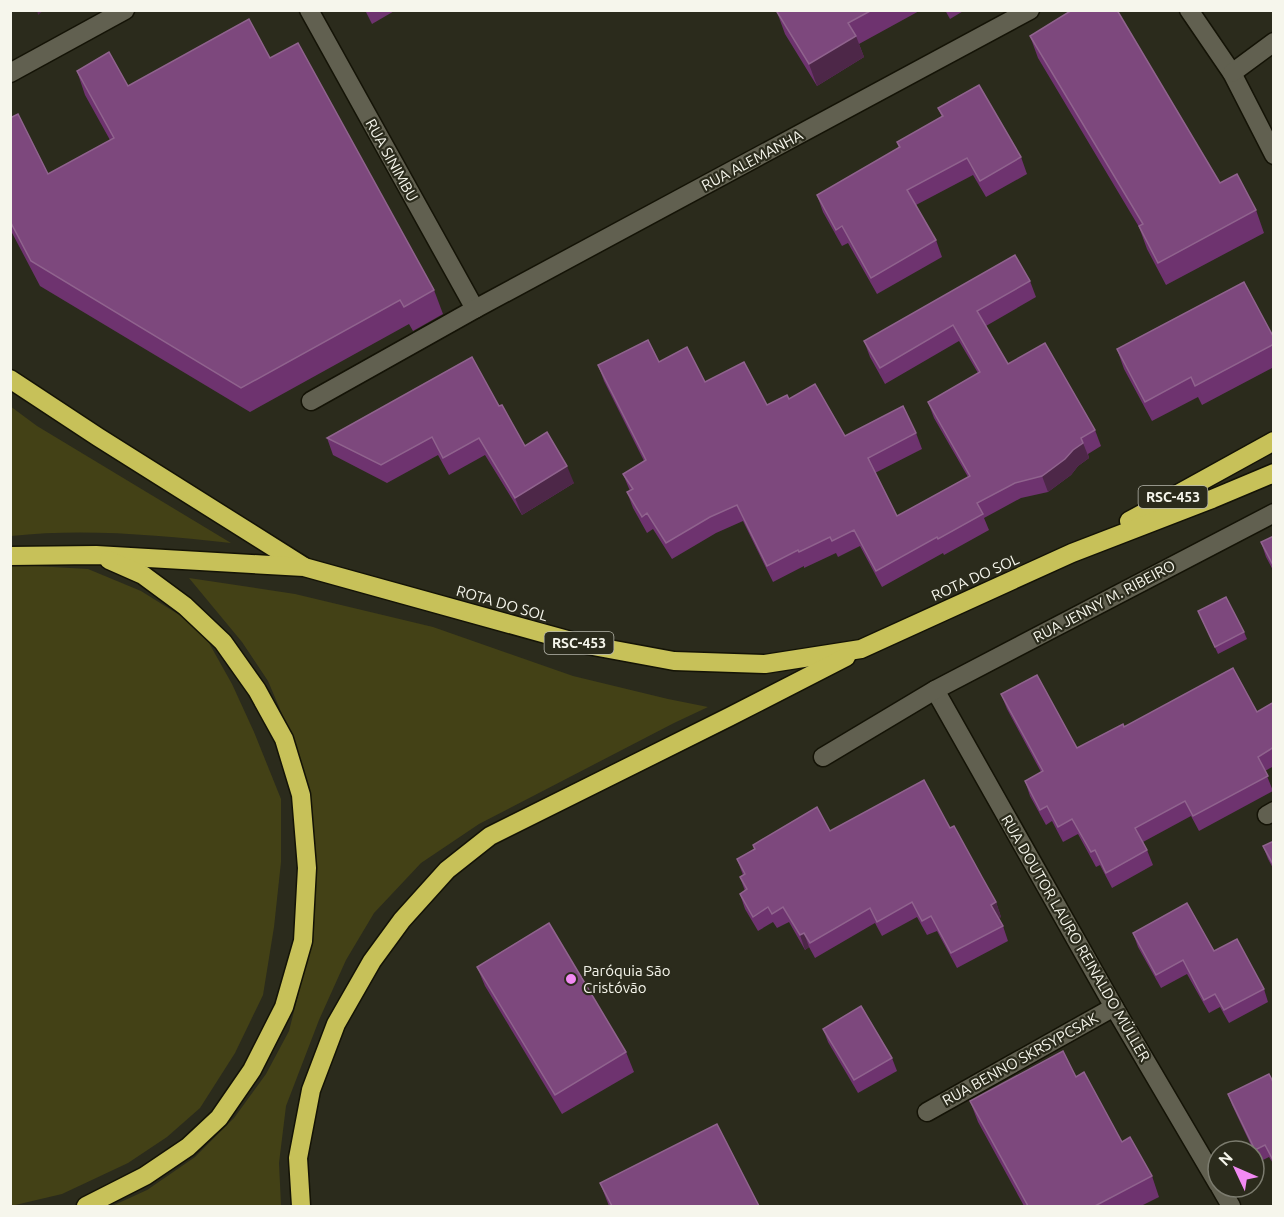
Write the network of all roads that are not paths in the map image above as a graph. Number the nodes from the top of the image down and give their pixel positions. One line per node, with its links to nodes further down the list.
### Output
1 (125, 10): 6 (street)
2 (309, 10): 9 (street, RUA SINIMBU)
3 (1030, 10): 9 (street, RUA ALEMANHA)
4 (1189, 10): 7 (street)
5 (1274, 42): 7 (street)
6 (10, 73)
7 (1232, 73): 8 (street)
8 (1274, 155)
9 (475, 309): 11 (street, RUA ALEMANHA)
10 (10, 379): 20 (highway)
11 (311, 401)
12 (1274, 441): 17 (highway, ROTA DO SOL / RSC-453)
13 (1274, 462): 15 (highway)
14 (1274, 473): 15 (highway, ROTA DO SOL / RSC-453)
15 (1212, 499): 17 (highway, ROTA DO SOL / RSC-453)
16 (1274, 513): 22 (street, RUA JENNY M. RIBEIRO)
17 (1072, 553): 21 (highway, ROTA DO SOL / RSC-453)
18 (96, 555): 19 (highway, ROTA DO SOL / RSC-453); 20 (highway, ROTA DO SOL / RSC-453); 27 (highway)
19 (10, 556)
20 (304, 567): 21 (highway, ROTA DO SOL / RSC-453)
21 (861, 649): 28 (highway)
22 (935, 690): 23 (street, RUA JENNY M. RIBEIRO); 24 (street, RUA DOUTOR LAURO REINALDO MÜLLER)
23 (823, 757)
24 (1114, 1007): 25 (street, RUA BENNO SKRSYPCSAK); 26 (street, RUA DOUTOR LAURO REINALDO MÜLLER)
25 (927, 1112)
26 (1206, 1164)
27 (86, 1206)
28 (301, 1206)

